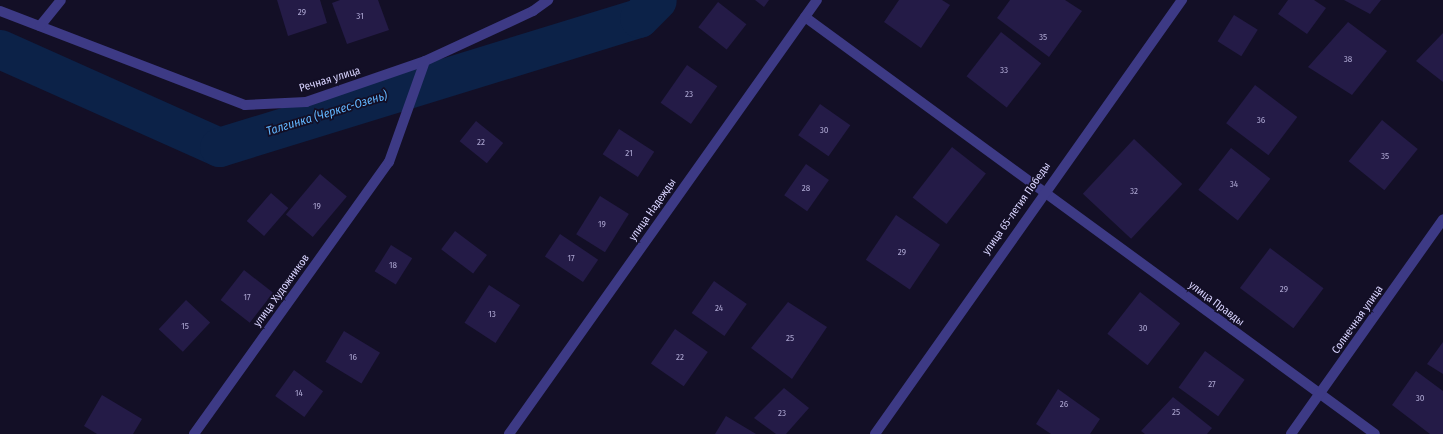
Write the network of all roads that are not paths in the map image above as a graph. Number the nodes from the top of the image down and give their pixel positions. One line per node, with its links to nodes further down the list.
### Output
1 (61, 0): 7 (street)
2 (548, 0): 8 (street, Речная улица)
3 (817, 0): 6 (street, улица Надежды)
4 (1182, 0): 9 (street, улица 65-летия Победы)
5 (0, 11): 7 (street, Речная улица)
6 (805, 17): 9 (street, улица Правды); 13 (street, улица Надежды)
7 (40, 26): 8 (street, Речная улица)
8 (425, 61): 12 (street, улица Художников)
9 (1045, 190): 11 (street, улица Правды); 14 (street, улица 65-летия Победы)
10 (1443, 219): 11 (street, Солнечная улица)
11 (1319, 395): 15 (street, Солнечная улица); 16 (street, улица Правды)
12 (194, 434)
13 (509, 434)
14 (875, 434)
15 (1291, 434)
16 (1375, 434)

